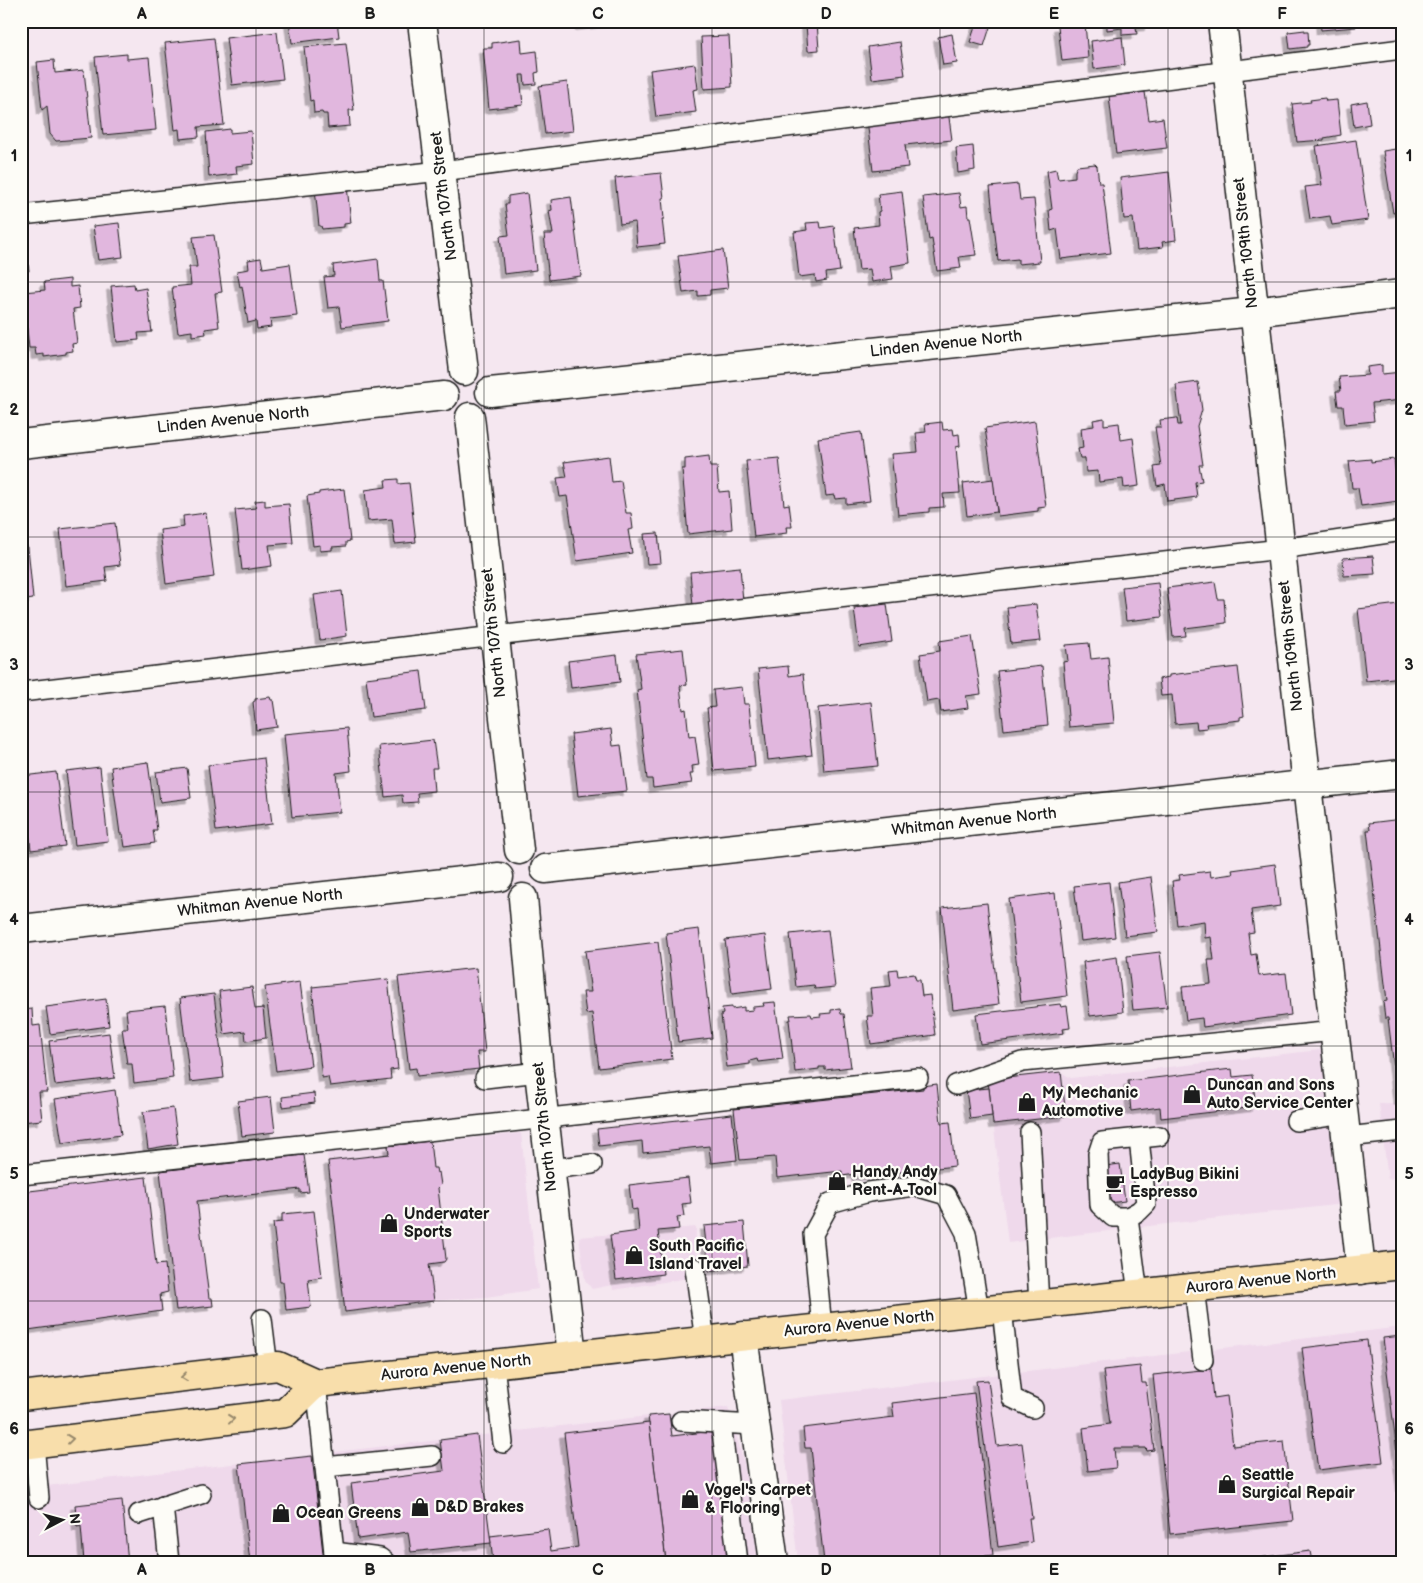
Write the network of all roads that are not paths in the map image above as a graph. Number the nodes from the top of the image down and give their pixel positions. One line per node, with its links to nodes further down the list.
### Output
1 (422, 21): 5 (street, North 107th Street)
2 (1222, 21): 4 (street, North 109th Street)
3 (1402, 49): 4 (lane)
4 (1227, 71): 5 (lane); 8 (street, North 109th Street)
5 (441, 171): 6 (lane); 9 (street, North 107th Street)
6 (21, 215)
7 (1402, 294): 8 (street, Linden Avenue North)
8 (1253, 312): 10 (street, Linden Avenue North); 15 (street, North 109th Street)
9 (464, 372): 10 (street); 11 (street)
10 (490, 392): 12 (street)
11 (444, 396): 12 (street); 13 (street, Linden Avenue North)
12 (470, 417): 16 (street, North 107th Street)
13 (21, 444)
14 (1402, 531): 15 (lane)
15 (1281, 549): 16 (lane); 19 (street, North 109th Street)
16 (495, 636): 17 (lane); 20 (street, North 107th Street)
17 (21, 692)
18 (1402, 774): 19 (street, Whitman Avenue North)
19 (1306, 786): 21 (street, Whitman Avenue North); 25 (street, North 109th Street)
20 (519, 850): 21 (street); 22 (street)
21 (545, 869): 23 (street)
22 (499, 877): 23 (street); 24 (street, Whitman Avenue North)
23 (523, 898): 26 (street, North 107th Street)
24 (21, 930)
25 (1335, 1031): 29 (lane); 32 (street, North 109th Street)
26 (539, 1072): 27 (lane); 30 (street, North 107th Street)
27 (485, 1078)
28 (918, 1078): 30 (lane)
29 (956, 1085)
30 (544, 1118): 38 (street, North 107th Street); 39 (lane)
31 (1296, 1121): 32 (lane)
32 (1345, 1126): 33 (lane); 43 (street, North 109th Street)
33 (1402, 1131)
34 (1030, 1132): 46 (lane)
35 (1160, 1136): 36 (lane)
36 (1139, 1138): 40 (lane); 40 (lane)
37 (592, 1164): 38 (lane)
38 (550, 1169): 52 (street, North 107th Street)
39 (21, 1175)
40 (1128, 1217): 45 (lane)
41 (1402, 1265): 43 (highway, Aurora Avenue North)
42 (694, 1268): 51 (lane)
43 (1361, 1270): 44 (highway, Aurora Avenue North)
44 (1194, 1288): 45 (highway, Aurora Avenue North); 53 (lane)
45 (1138, 1294): 46 (highway, Aurora Avenue North)
46 (1039, 1305): 47 (highway, Aurora Avenue North)
47 (991, 1310): 49 (highway, Aurora Avenue North); 49 (lane); 58 (lane)
48 (262, 1319): 55 (lane)
49 (822, 1328): 50 (highway, Aurora Avenue North)
50 (743, 1336): 51 (highway, Aurora Avenue North); 61 (street)
51 (705, 1341): 52 (highway, Aurora Avenue North)
52 (572, 1355): 54 (highway, Aurora Avenue North)
53 (1203, 1360)
54 (494, 1364): 56 (highway, Aurora Avenue North); 62 (lane)
55 (268, 1368): 56 (highway); 57 (highway, one-way to 57)
56 (316, 1383): 63 (highway, one-way to 56); 65 (lane)
57 (21, 1396)
58 (1033, 1408)
59 (681, 1421): 60 (lane)
60 (721, 1423): 61 (lane); 73 (lane)
61 (755, 1424): 74 (street)
62 (503, 1443)
63 (27, 1445): 67 (lane)
64 (432, 1456): 65 (lane)
65 (325, 1466): 70 (lane)
66 (201, 1494): 68 (lane)
67 (39, 1498)
68 (163, 1506): 69 (lane); 71 (lane)
69 (139, 1514)
70 (335, 1557): 72 (lane)
71 (169, 1562)
72 (385, 1562)
73 (738, 1562)
74 (774, 1562)

